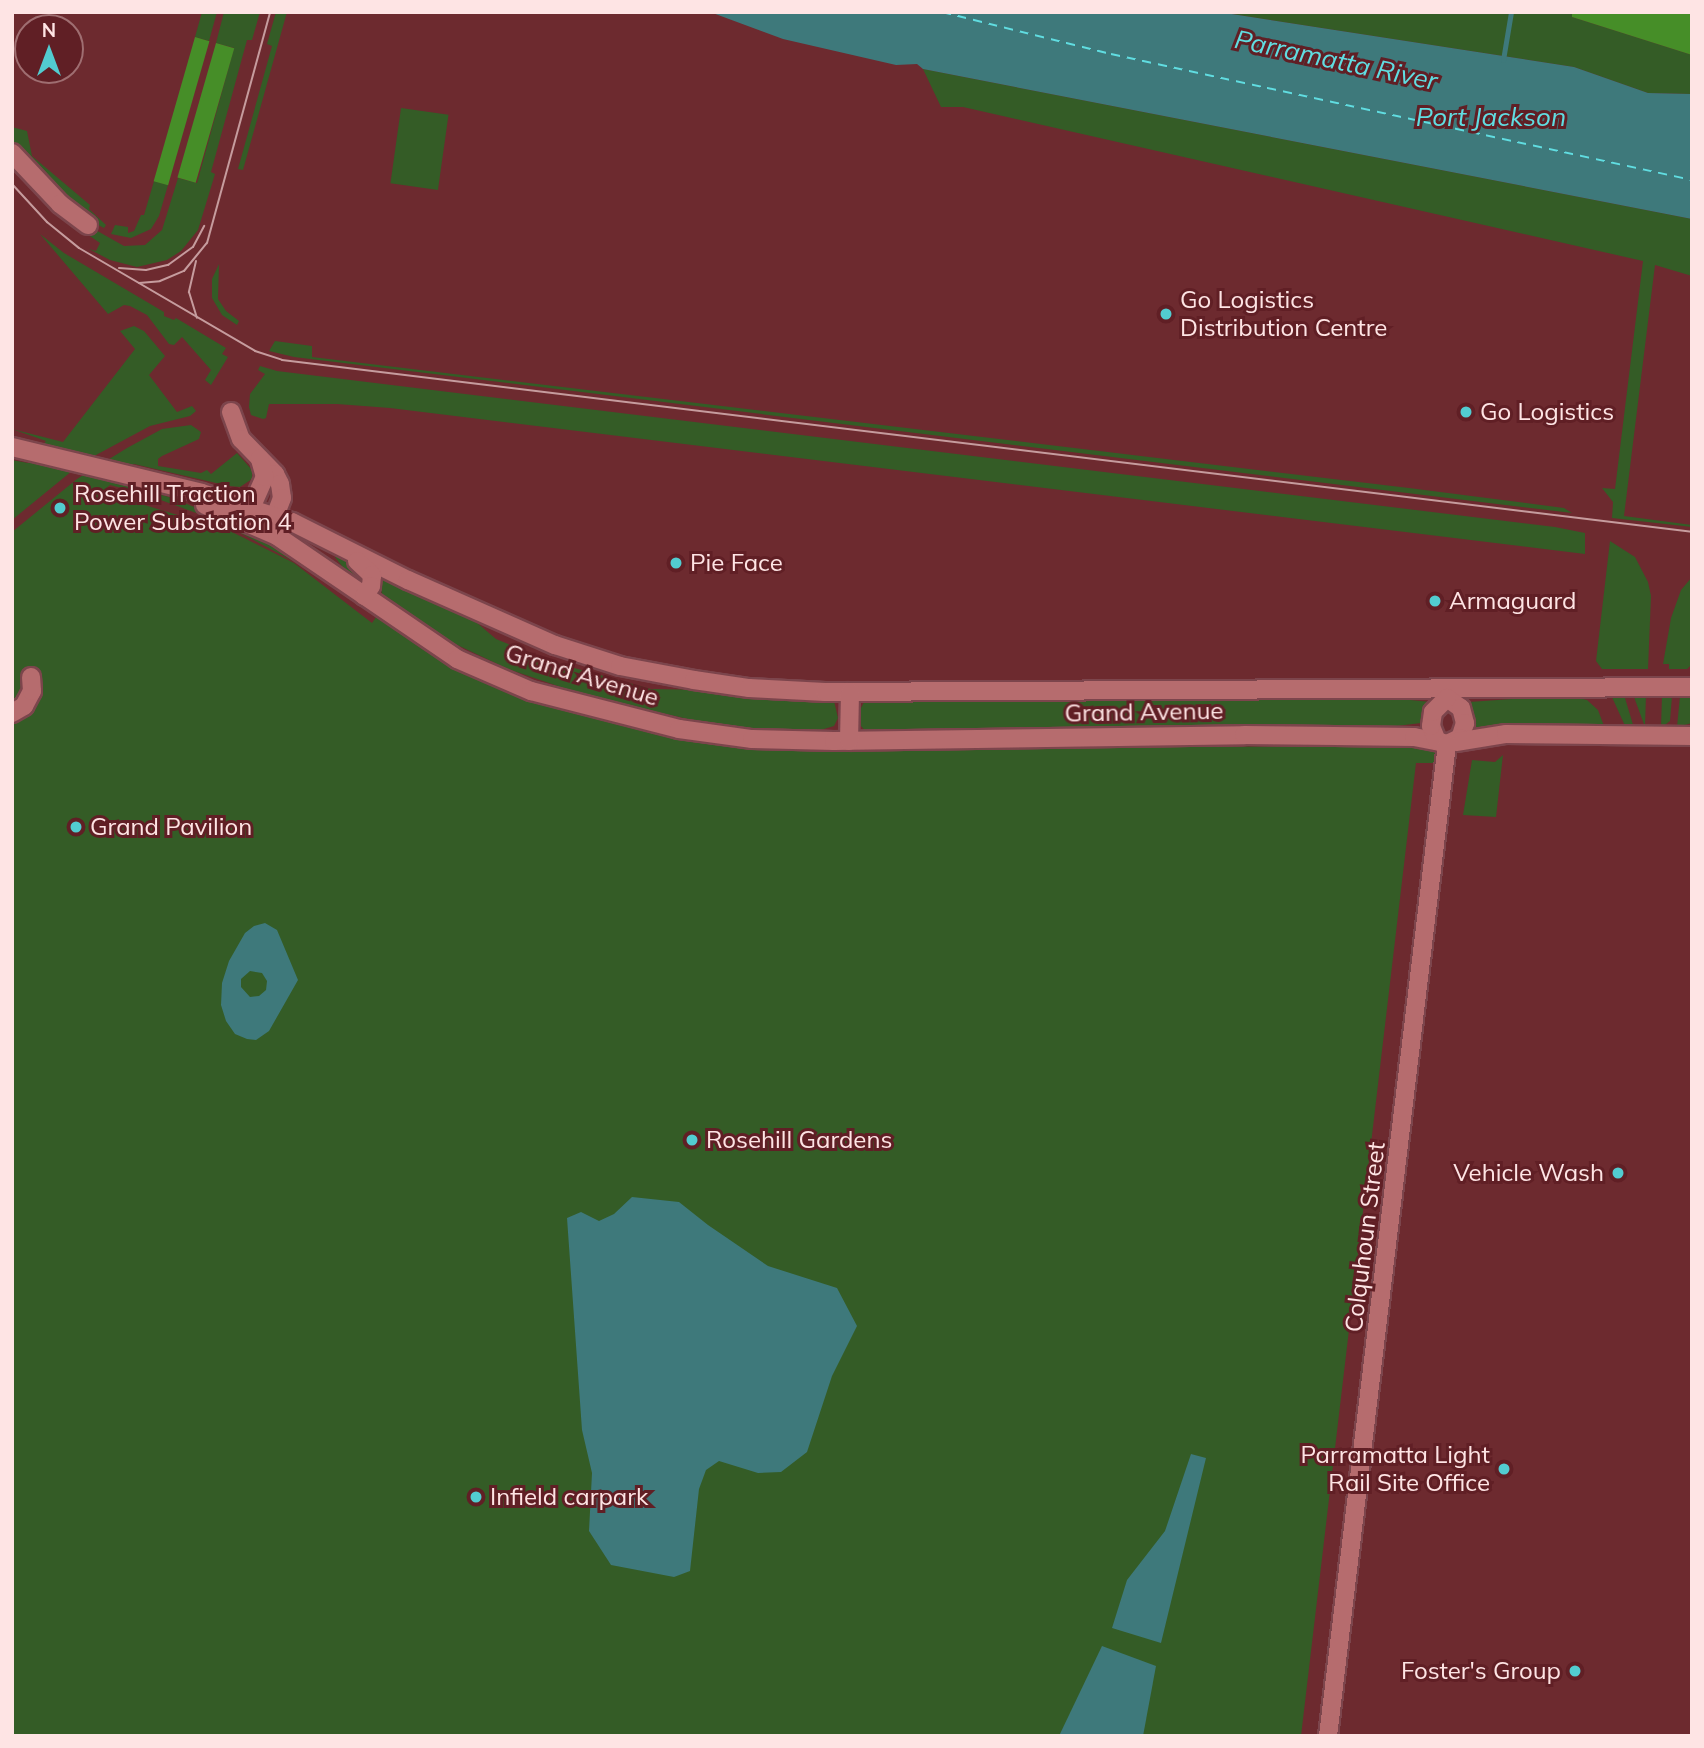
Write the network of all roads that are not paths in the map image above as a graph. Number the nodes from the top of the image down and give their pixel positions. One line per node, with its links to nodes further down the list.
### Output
1 (12, 153): 2 (street)
2 (89, 225)
3 (231, 412): 5 (street)
4 (21, 449): 6 (street, Grand Avenue)
5 (260, 459): 7 (street); 8 (street)
6 (123, 475): 7 (street, Grand Avenue); 9 (street, Grand Avenue)
7 (251, 508): 8 (street, Grand Avenue); 9 (street)
8 (275, 516): 9 (street); 10 (street, Grand Avenue)
9 (257, 526): 11 (street, Grand Avenue)
10 (314, 532): 11 (street); 16 (street, Grand Avenue)
11 (364, 596): 20 (street, Grand Avenue)
12 (31, 677): 18 (street)
13 (1571, 687): 14 (street, Grand Avenue); 15 (street, Grand Avenue); 17 (street, Grand Avenue)
14 (1692, 687)
15 (1351, 690): 16 (street, Grand Avenue); 17 (street, Grand Avenue)
16 (850, 692): 20 (street)
17 (1448, 698): 21 (street); 21 (street)
18 (12, 713)
19 (1692, 736): 21 (street, Grand Avenue)
20 (849, 741): 21 (street, Grand Avenue)
21 (1447, 743): 22 (street, Colquhoun Street)
22 (1328, 1736)

